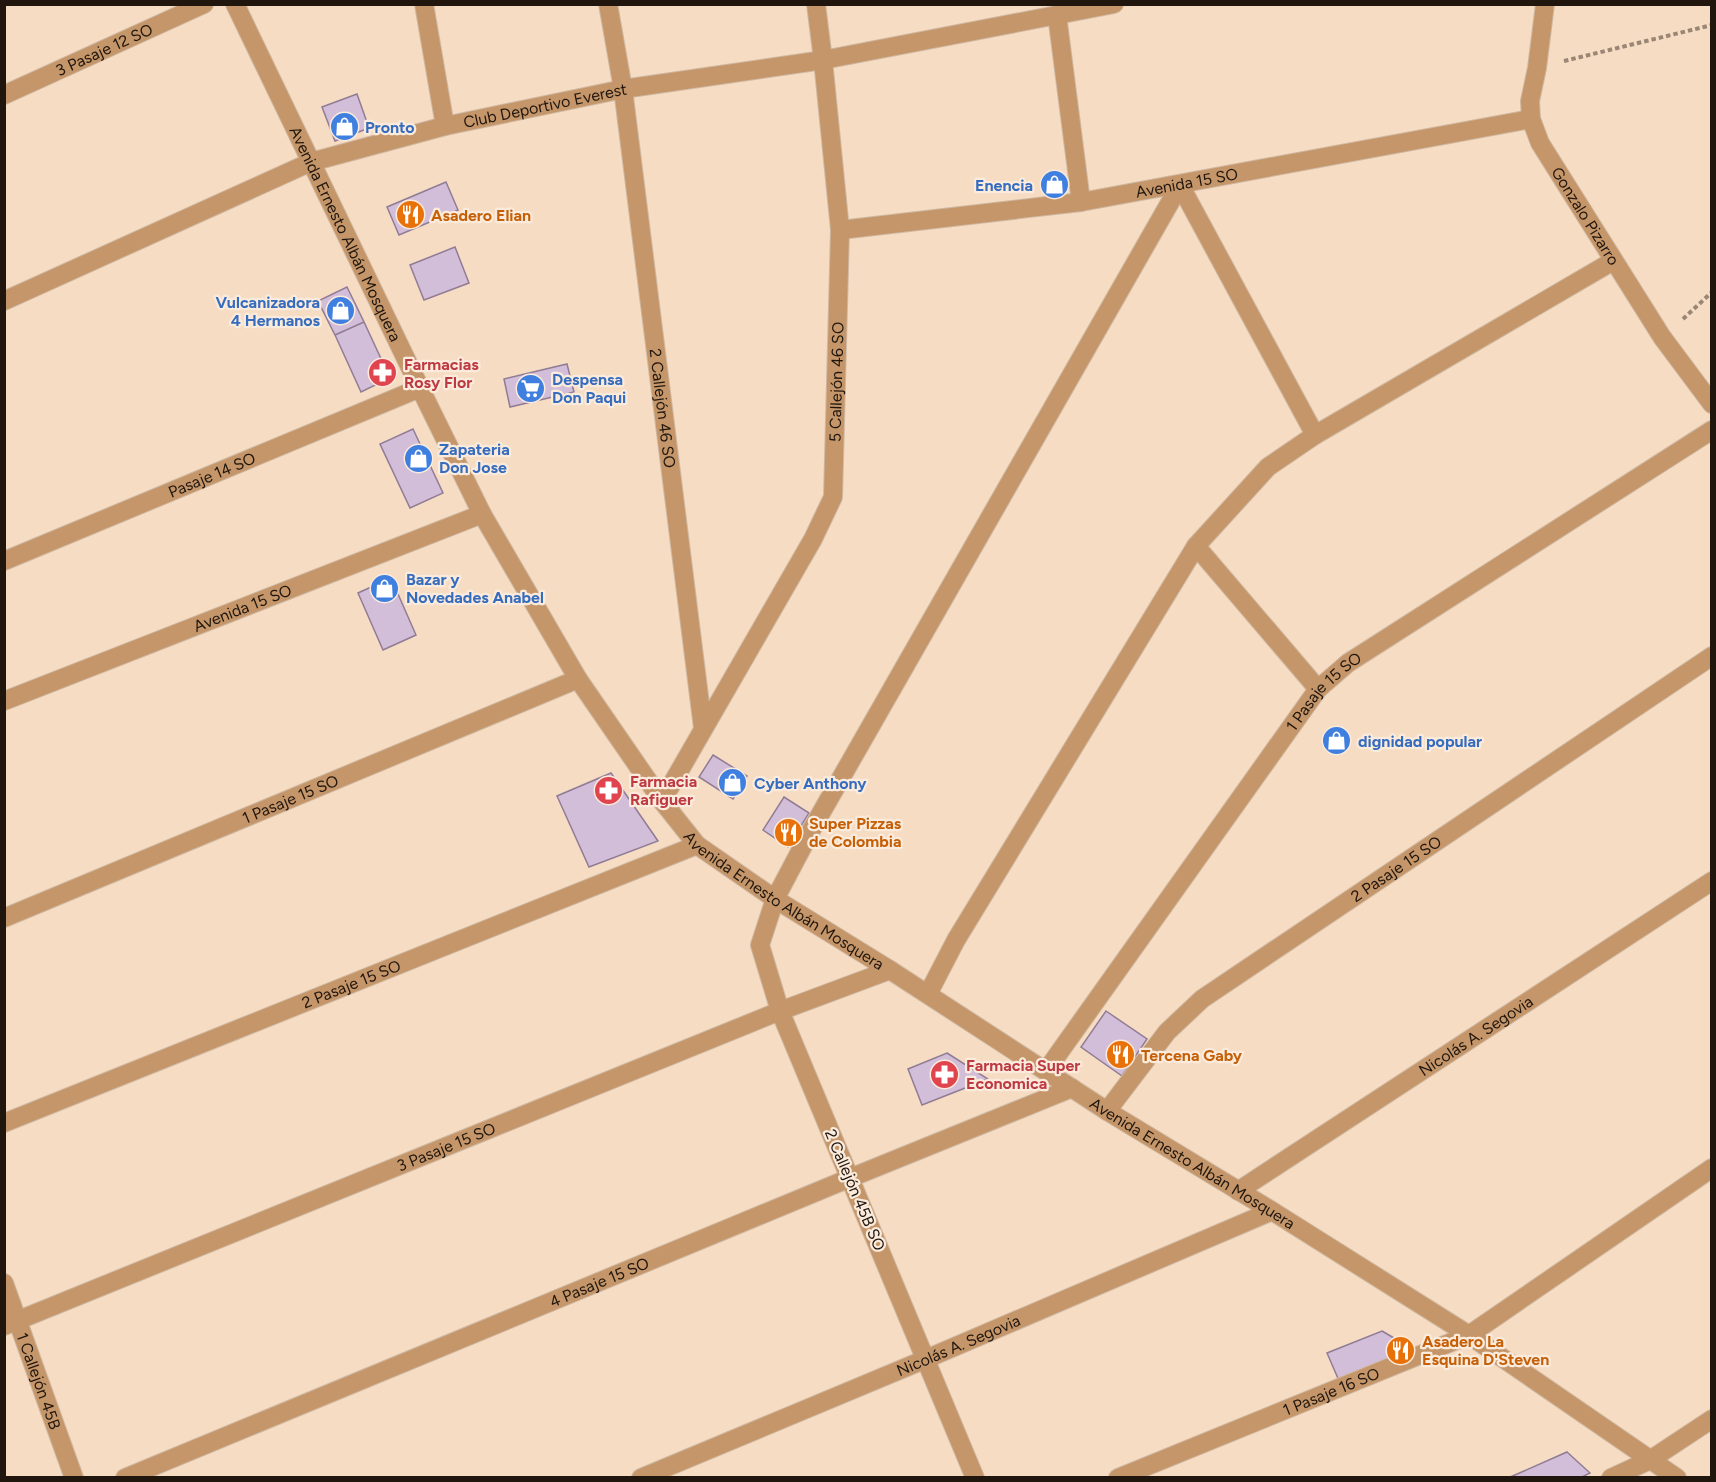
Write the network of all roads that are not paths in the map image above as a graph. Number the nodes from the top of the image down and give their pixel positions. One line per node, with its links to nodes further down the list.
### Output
1 (204, 4): 11 (street, 3 Pasaje 12 SO)
2 (235, 4): 14 (street, Avenida Ernesto Albán Mosquera)
3 (424, 4): 13 (street)
4 (608, 4): 10 (street, 2 Callejón 46 SO)
5 (816, 4): 9 (street, 5 Callejón 46 SO)
6 (1114, 4): 8 (street, Club Deportivo Everest)
7 (1545, 4): 12 (street, Gonzalo Pizarro)
8 (1057, 15): 9 (street, Club Deportivo Everest); 16 (street)
9 (823, 60): 10 (street, Club Deportivo Everest); 17 (street, 5 Callejón 46 SO)
10 (623, 89): 13 (street, Club Deportivo Everest); 31 (street, 2 Callejón 46 SO)
11 (4, 95)
12 (1531, 119): 15 (street, Avenida 15 SO); 18 (street, Gonzalo Pizarro)
13 (445, 126): 14 (street, Club Deportivo Everest)
14 (311, 162): 19 (street, Club Deportivo Everest); 20 (street, Avenida Ernesto Albán Mosquera)
15 (1180, 185): 16 (street, Avenida 15 SO); 23 (street); 35 (street, 2 Callejón 45B SO)
16 (1081, 202): 17 (street, Avenida 15 SO)
17 (840, 230): 31 (street, 5 Callejón 46 SO)
18 (1613, 261): 21 (street, Gonzalo Pizarro); 23 (street)
19 (4, 302)
20 (420, 388): 24 (street, Avenida Ernesto Albán Mosquera); 26 (street, Pasaje 14 SO)
21 (1712, 404)
22 (1712, 430): 29 (street, 1 Pasaje 15 SO)
23 (1316, 435): 25 (street)
24 (482, 514): 28 (street, Avenida Ernesto Albán Mosquera); 30 (street, Avenida 15 SO)
25 (1196, 546): 29 (street); 38 (street)
26 (4, 561)
27 (1712, 656): 42 (street, 2 Pasaje 15 SO)
28 (578, 679): 32 (street, Avenida Ernesto Albán Mosquera); 36 (street, 1 Pasaje 15 SO)
29 (1318, 688): 40 (street, 1 Pasaje 15 SO)
30 (4, 701)
31 (703, 728): 32 (street)
32 (662, 801): 33 (street, Avenida Ernesto Albán Mosquera)
33 (697, 845): 35 (street, Avenida Ernesto Albán Mosquera); 43 (street, 2 Pasaje 15 SO)
34 (1712, 881): 46 (street, Nicolás A. Segovia)
35 (775, 899): 37 (street, Avenida Ernesto Albán Mosquera); 39 (street, 2 Callejón 45B SO)
36 (4, 918)
37 (890, 970): 38 (street, Avenida Ernesto Albán Mosquera); 39 (street, 3 Pasaje 15 SO)
38 (928, 994): 40 (street, Avenida Ernesto Albán Mosquera)
39 (780, 1011): 45 (street, 2 Callejón 45B SO); 49 (street, 3 Pasaje 15 SO)
40 (1046, 1071): 41 (street, Avenida Ernesto Albán Mosquera)
41 (1072, 1089): 42 (street, Avenida Ernesto Albán Mosquera); 45 (street, 4 Pasaje 15 SO)
42 (1107, 1111): 46 (street, Avenida Ernesto Albán Mosquera)
43 (4, 1123)
44 (1712, 1168): 50 (street, 1 Pasaje 16 SO)
45 (850, 1178): 51 (street, 2 Callejón 45B SO); 55 (street, 4 Pasaje 15 SO)
46 (1238, 1191): 47 (street, Avenida Ernesto Albán Mosquera)
47 (1272, 1211): 50 (street, Avenida Ernesto Albán Mosquera); 51 (street, Nicolás A. Segovia)
48 (4, 1283): 49 (street, 1 Callejón 45B)
49 (12, 1323): 54 (street, 1 Callejón 45B)
50 (1469, 1335): 53 (street, Avenida Ernesto Albán Mosquera); 58 (street, 1 Pasaje 16 SO)
51 (926, 1359): 56 (street, Nicolás A. Segovia); 57 (street, 2 Callejón 45B SO)
52 (1712, 1419): 53 (street)
53 (1650, 1460): 59 (street); 60 (street, Avenida Ernesto Albán Mosquera)
54 (74, 1478)
55 (125, 1478)
56 (641, 1478)
57 (975, 1478)
58 (1118, 1478)
59 (1611, 1478)
60 (1677, 1478)

